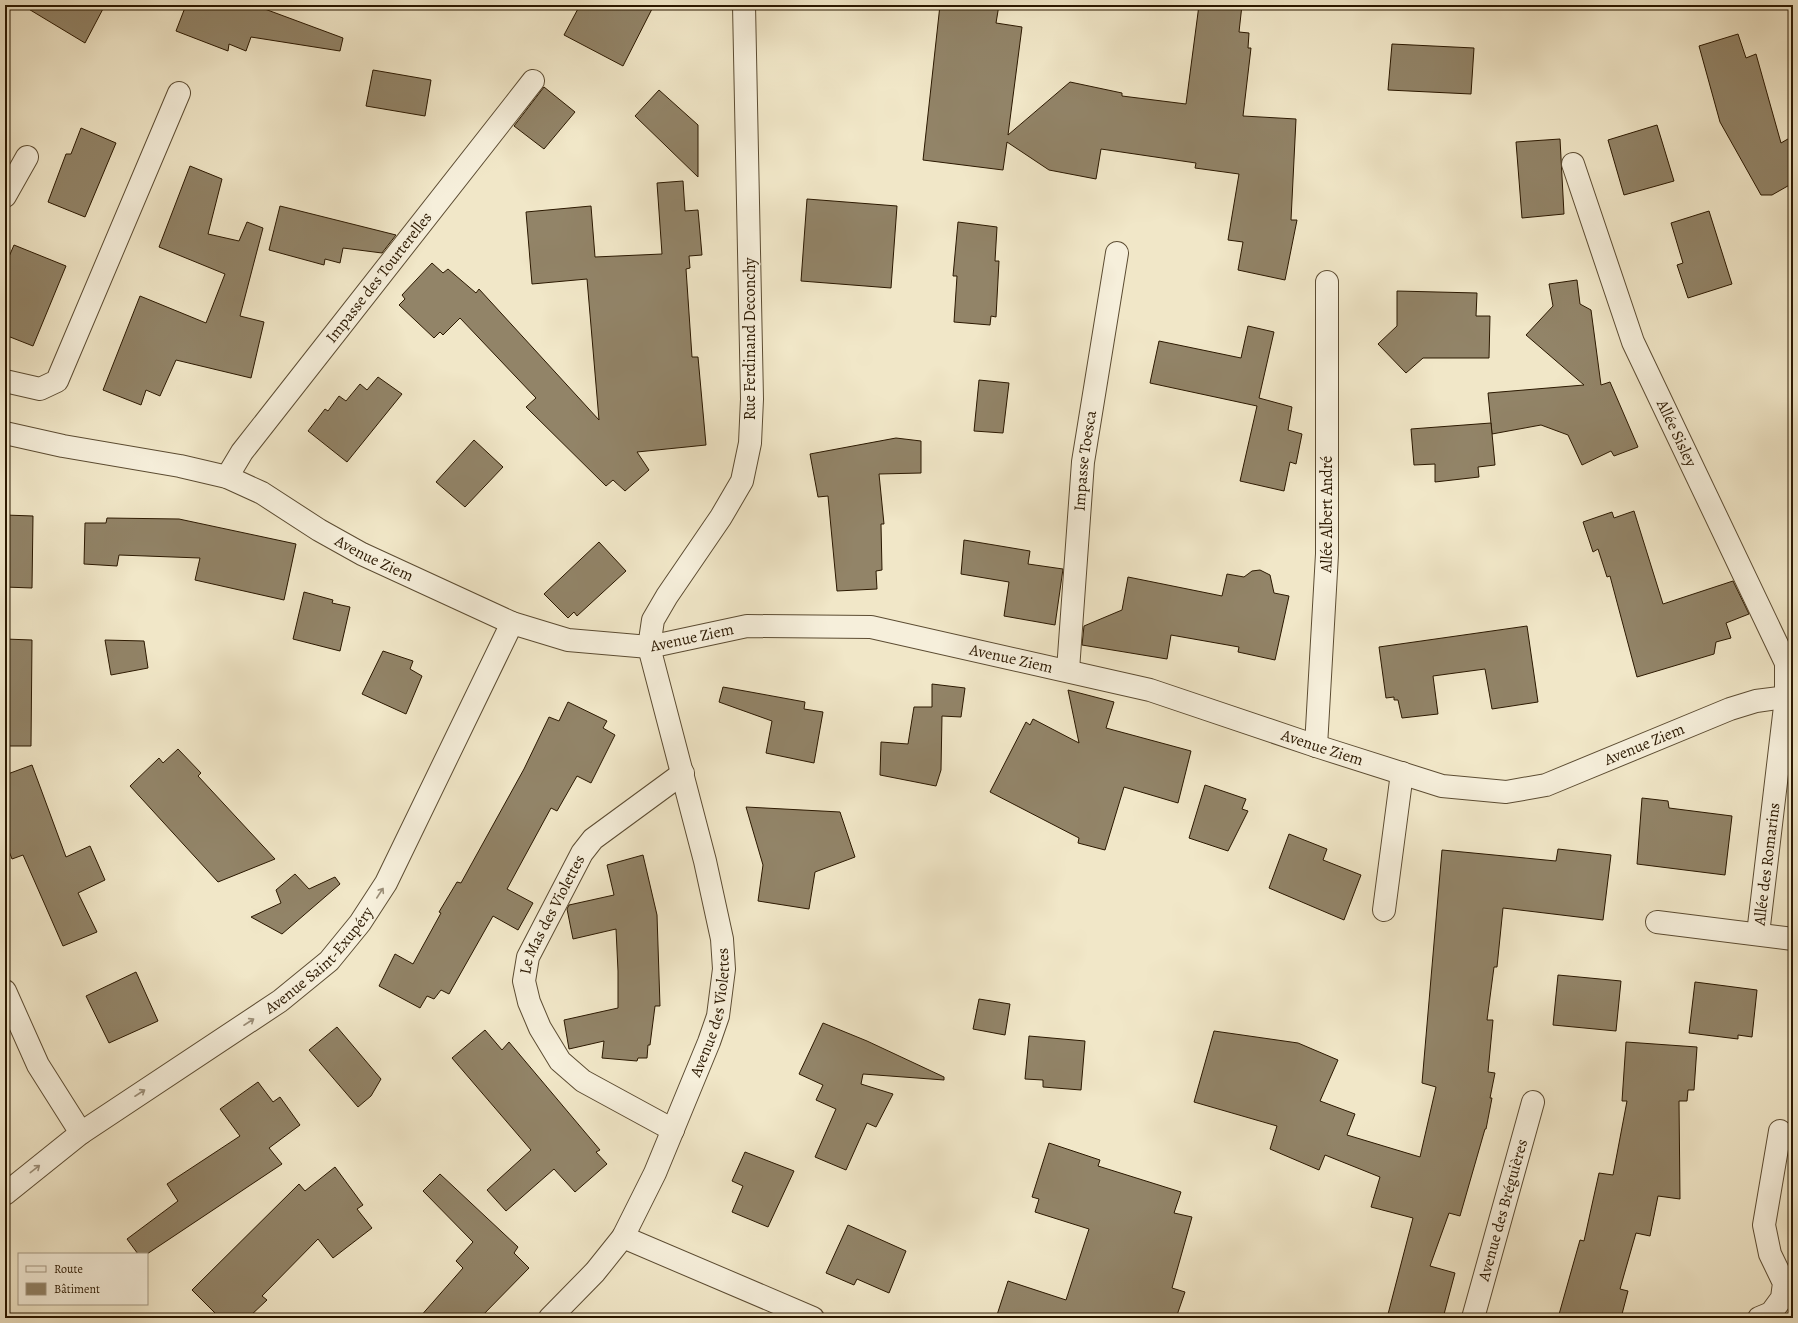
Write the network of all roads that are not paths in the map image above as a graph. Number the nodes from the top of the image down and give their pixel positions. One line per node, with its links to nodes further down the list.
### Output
1 (744, 5): 13 (street, Rue Ferdinand Deconchy)
2 (533, 81): 11 (street, Impasse des Tourterelles)
3 (179, 92): 9 (street)
4 (27, 157): 6 (street)
5 (1573, 164): 15 (street, Allée Sisley)
6 (5, 196)
7 (1117, 253): 14 (street, Impasse Toesca)
8 (1327, 282): 16 (street, Allée Albert André)
9 (5, 381)
10 (5, 433): 11 (street, Avenue Ziem)
11 (228, 477): 12 (street, Avenue Ziem)
12 (512, 623): 13 (street, Avenue Ziem); 27 (street, Avenue Saint-Exupéry, one-way to 12)
13 (649, 647): 14 (street, Avenue Ziem); 17 (street, Avenue des Violettes)
14 (1068, 670): 16 (street, Avenue Ziem)
15 (1789, 697): 18 (street, Avenue Ziem); 21 (street, Allée des Romarins)
16 (1316, 746): 18 (street, Avenue Ziem)
17 (682, 773): 25 (street, Avenue des Violettes); 25 (street, Le Mas des Violettes)
18 (1402, 773): 19 (street)
19 (1384, 910)
20 (1657, 922): 21 (street, Allée des Romarins)
21 (1758, 934): 22 (street, Allée des Romarins)
22 (1793, 939)
23 (5, 991): 27 (street)
24 (1533, 1102): 32 (street, Avenue des Bréguières)
25 (673, 1130): 29 (street, Avenue des Violettes)
26 (1780, 1132): 33 (street)
27 (81, 1133): 28 (street, Avenue Saint-Exupéry, one-way to 27)
28 (5, 1194)
29 (622, 1237): 30 (street, Avenue des Violettes); 31 (street)
30 (550, 1318)
31 (813, 1318)
32 (1473, 1318)
33 (1758, 1318)

